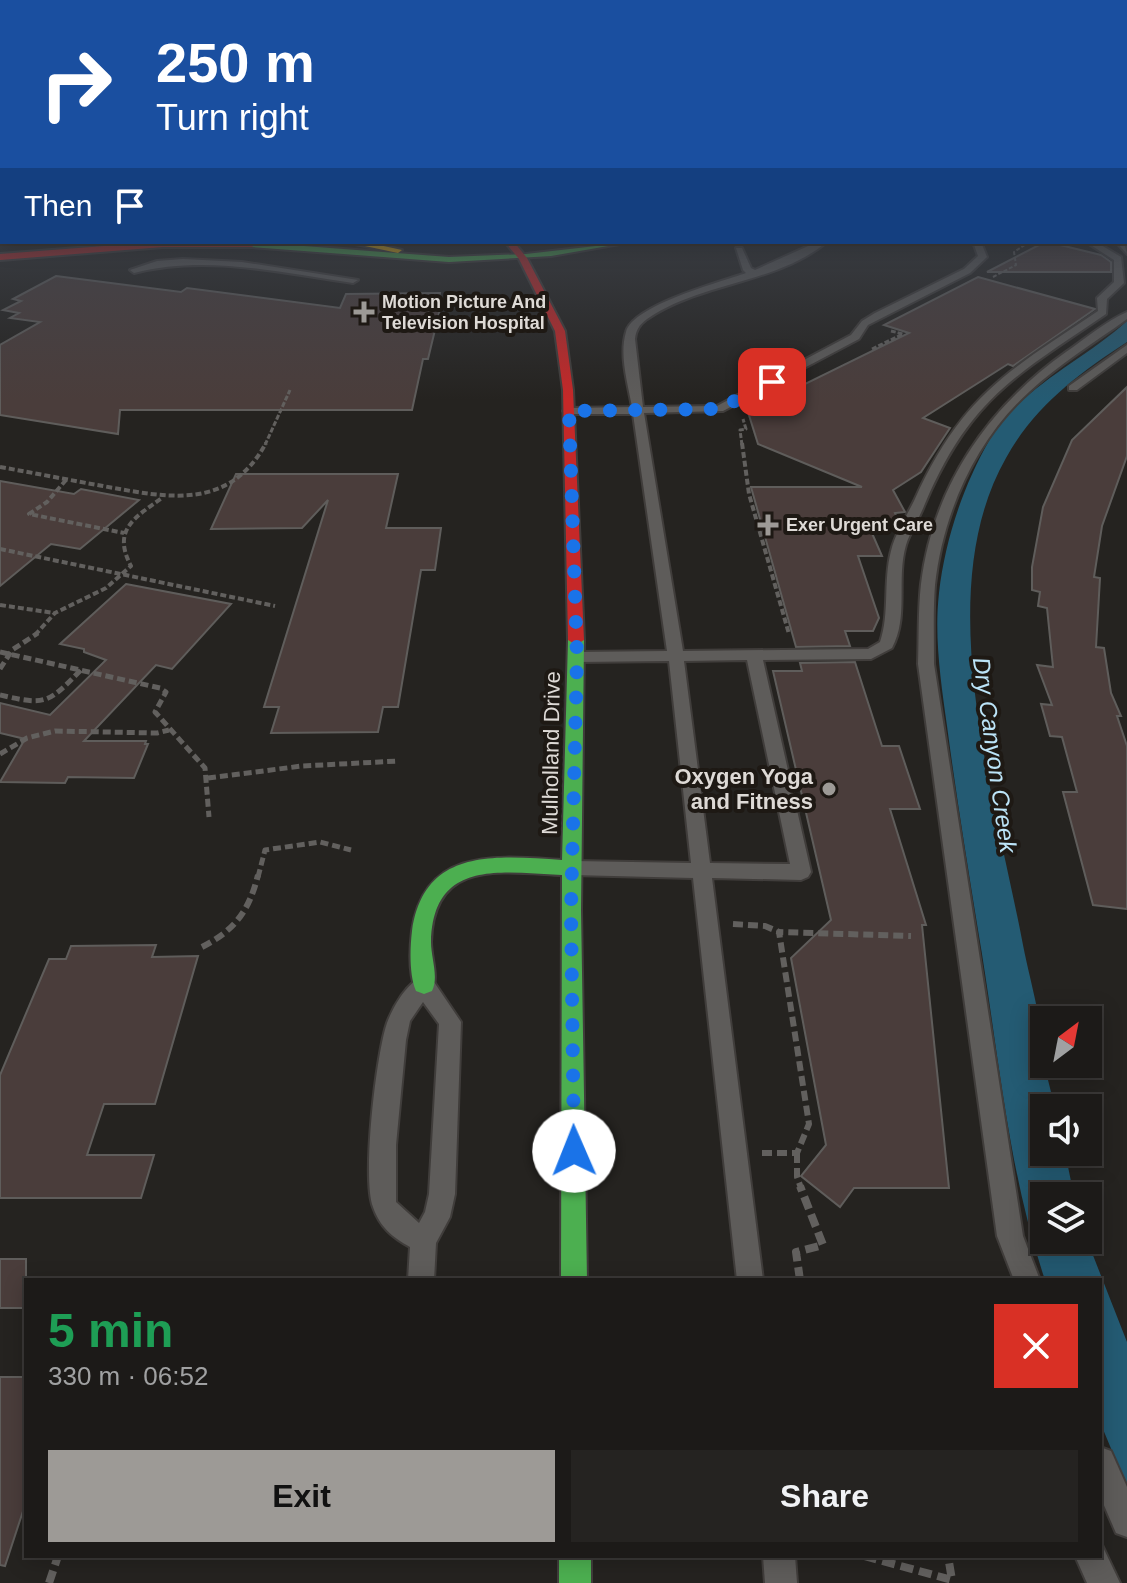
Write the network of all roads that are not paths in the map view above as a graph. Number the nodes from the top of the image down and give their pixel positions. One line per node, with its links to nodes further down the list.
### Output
1 (59, 253): 9 (main road)
2 (343, 253): 10 (main road)
3 (519, 253): 10 (main road, Mulholland Drive)
4 (556, 253): 10 (main road)
5 (741, 253): 12 (lane)
6 (797, 253): 12 (lane)
7 (981, 253): 17 (lane)
8 (1108, 253): 20 (lane)
9 (0, 257)
10 (523, 258): 18 (main road, Mulholland Drive)
11 (134, 270): 13 (lane)
12 (756, 274): 17 (lane)
13 (353, 280)
14 (1127, 315): 29 (lane)
15 (1127, 348): 16 (lane)
16 (1073, 388)
17 (639, 410): 18 (lane); 19 (lane)
18 (569, 411): 21 (main road, Mulholland Drive)
19 (676, 656): 20 (lane); 21 (lane); 23 (lane)
20 (754, 656): 23 (lane)
21 (577, 657): 22 (main road, Mulholland Drive)
22 (572, 868): 23 (lane); 24 (main road); 27 (main road, Mulholland Drive)
23 (700, 871): 28 (lane)
24 (424, 985): 25 (lane); 25 (lane)
25 (423, 1240): 26 (lane)
26 (421, 1278)
27 (574, 1278)
28 (750, 1278)
29 (1026, 1278)
30 (1102, 1466): 31 (lane)
31 (1127, 1522)
32 (575, 1558): 35 (main road)
33 (779, 1558): 36 (lane)
34 (1092, 1558): 37 (lane)
35 (575, 1583)
36 (781, 1583)
37 (1104, 1583)

